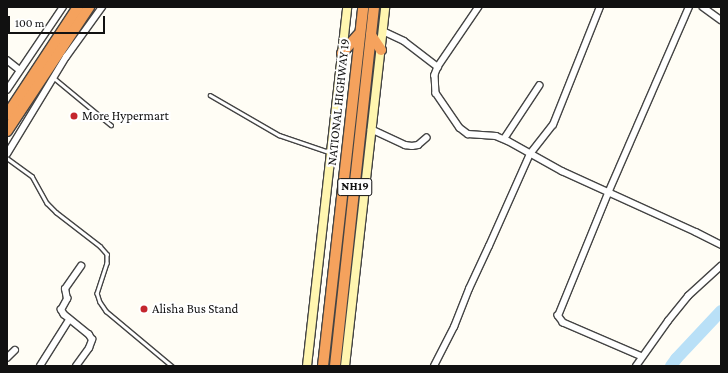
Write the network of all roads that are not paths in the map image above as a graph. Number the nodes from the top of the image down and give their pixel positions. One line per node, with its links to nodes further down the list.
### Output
1 (63, 7): 21 (street)
2 (78, 7): 26 (highway)
3 (89, 7): 29 (highway)
4 (102, 7): 22 (street)
5 (347, 7): 18 (main road)
6 (362, 7): 15 (highway, NATIONAL HIGHWAY 19 / NH19)
7 (374, 7): 16 (highway, NH19)
8 (385, 7): 14 (main road)
9 (479, 7): 20 (street)
10 (600, 7): 34 (street)
11 (703, 7): 13 (street)
12 (688, 10): 36 (street)
13 (721, 20)
14 (383, 31): 17 (main road); 20 (street)
15 (360, 34): 18 (highway); 48 (highway, NATIONAL HIGHWAY 19 / NH19)
16 (371, 35): 17 (highway); 49 (highway, NH19)
17 (381, 50): 28 (main road)
18 (342, 53): 32 (main road)
19 (7, 60): 21 (street)
20 (438, 67): 31 (street)
21 (20, 70): 24 (street)
22 (53, 78): 27 (lane); 33 (street)
23 (539, 86): 31 (street)
24 (7, 90)
25 (210, 95): 32 (lane)
26 (7, 115)
27 (111, 125)
28 (372, 129): 30 (street); 50 (main road)
29 (7, 131)
30 (426, 138)
31 (504, 139): 34 (street)
32 (331, 153): 47 (main road)
33 (7, 154)
34 (530, 154): 36 (street); 51 (street)
35 (7, 158): 46 (lane)
36 (609, 191): 37 (street); 42 (street)
37 (721, 245)
38 (80, 266): 40 (street)
39 (721, 266): 42 (street)
40 (69, 320): 44 (street); 45 (street)
41 (15, 350): 43 (street)
42 (642, 357): 52 (street)
43 (7, 358)
44 (40, 366)
45 (76, 366)
46 (172, 366)
47 (307, 366)
48 (323, 366)
49 (335, 366)
50 (345, 366)
51 (434, 366)
52 (636, 366)

